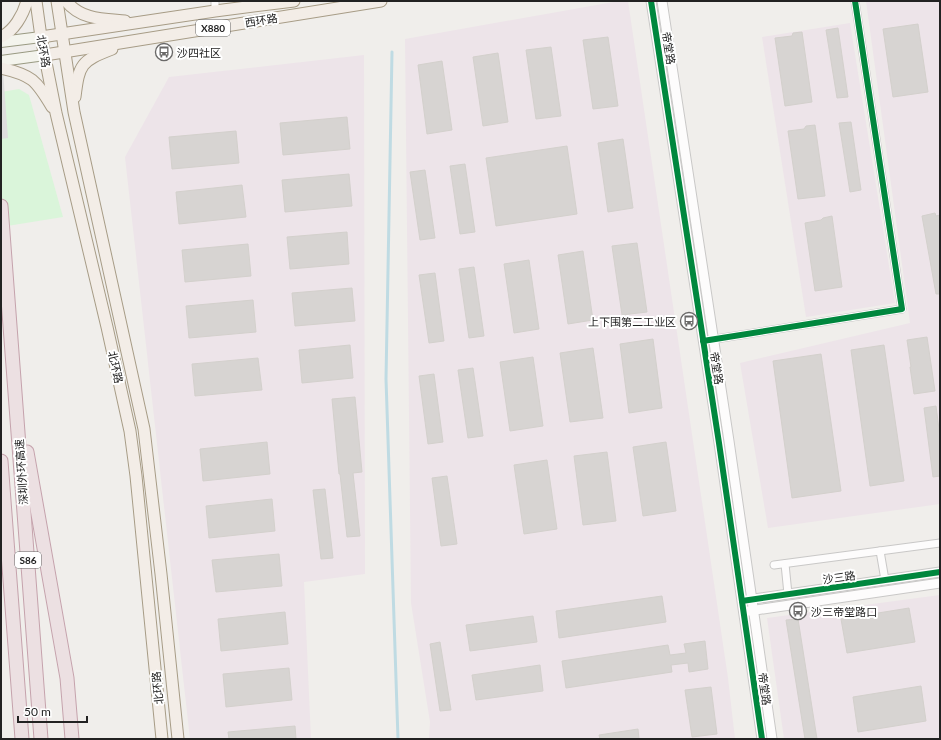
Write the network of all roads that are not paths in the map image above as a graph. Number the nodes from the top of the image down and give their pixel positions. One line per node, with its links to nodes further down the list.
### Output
1 (27, 1): 13 (main road)
2 (36, 1): 14 (main road, 北环路)
3 (57, 1): 12 (main road, 北环路)
4 (66, 1): 11 (main road)
5 (294, 1): 10 (main road, 西环路 / X880)
6 (381, 1): 15 (main road, 西环路 / X880)
7 (652, 1): 25 (street, 帝堂路)
8 (662, 1): 24 (street, 帝堂路)
9 (855, 1): 24 (street)
10 (215, 6): 11 (main road, 西环路 / X880)
11 (142, 22): 12 (main road, 西环路 / X880)
12 (62, 34): 14 (main road, 西环路); 17 (main road, 北环路)
13 (1, 37)
14 (41, 37): 16 (main road); 18 (main road, 北环路)
15 (128, 41): 17 (main road, 西环路 / X880); 21 (main road)
16 (1, 42)
17 (64, 52): 18 (main road, 西环路 / X880); 21 (main road, 北环路)
18 (45, 55): 19 (main road); 22 (main road, 北环路)
19 (1, 61)
20 (1, 68): 22 (main road)
21 (74, 112): 44 (main road, 北环路)
22 (56, 113): 43 (main road, 北环路)
23 (1, 206): 26 (highway, 深圳外环高速 / S86)
24 (713, 340): 25 (street); 36 (street, 帝堂路)
25 (703, 341): 37 (street, 帝堂路)
26 (14, 382): 41 (highway, 深圳外环高速 / S86); 42 (highway)
27 (1, 461): 40 (highway, 深圳外环高速 / S86)
28 (940, 544): 29 (street)
29 (880, 551): 30 (street); 33 (street)
30 (785, 564): 31 (street); 35 (street)
31 (774, 565)
32 (940, 572): 33 (street, 沙三路)
33 (885, 580): 35 (street, 沙三路)
34 (940, 582): 38 (street, 沙三路)
35 (788, 594): 36 (street, 沙三路)
36 (752, 599): 37 (street, 沙三路); 38 (street, 帝堂路)
37 (742, 601): 39 (street, 帝堂路)
38 (754, 611): 39 (street, 沙三路); 46 (street, 帝堂路)
39 (743, 612): 45 (street, 帝堂路)
40 (22, 739)
41 (41, 739)
42 (72, 739)
43 (162, 739)
44 (178, 739)
45 (762, 739)
46 (772, 739)

